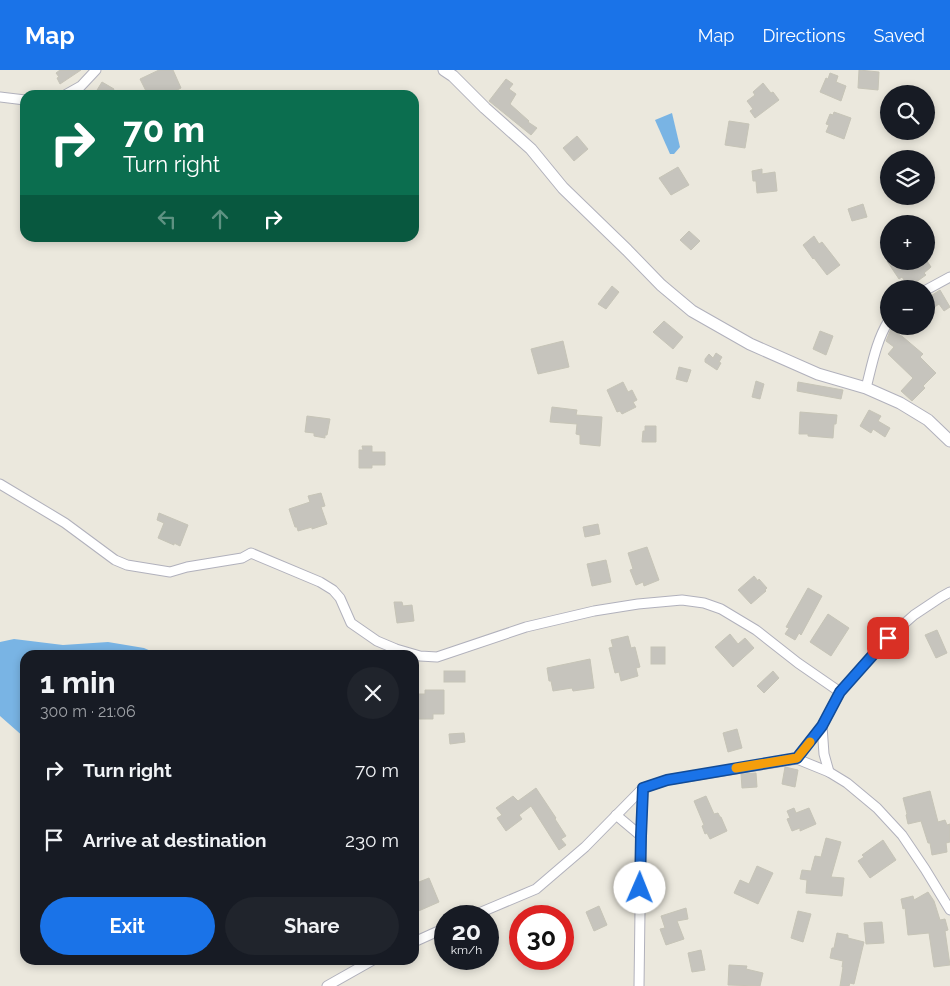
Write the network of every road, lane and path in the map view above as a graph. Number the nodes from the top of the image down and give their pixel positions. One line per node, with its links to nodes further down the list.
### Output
1 (96, 70): 3 (street)
2 (444, 70): 9 (street)
3 (74, 90)
4 (0, 97): 5 (street)
5 (20, 99)
6 (950, 277): 7 (street)
7 (935, 285)
8 (881, 335): 9 (street)
9 (866, 388): 10 (street)
10 (950, 441)
11 (0, 484): 13 (street)
12 (950, 592): 15 (street)
13 (399, 650)
14 (419, 656): 15 (street)
15 (840, 692): 16 (street)
16 (822, 726): 17 (street); 18 (street)
17 (797, 758): 18 (street); 19 (street)
18 (829, 772): 23 (street)
19 (643, 788): 20 (street); 21 (street)
20 (616, 815): 21 (street); 22 (street)
21 (641, 836): 28 (street)
22 (498, 905)
23 (950, 910)
24 (434, 933): 25 (street)
25 (419, 940)
26 (364, 965): 27 (street)
27 (327, 986)
28 (639, 986)

